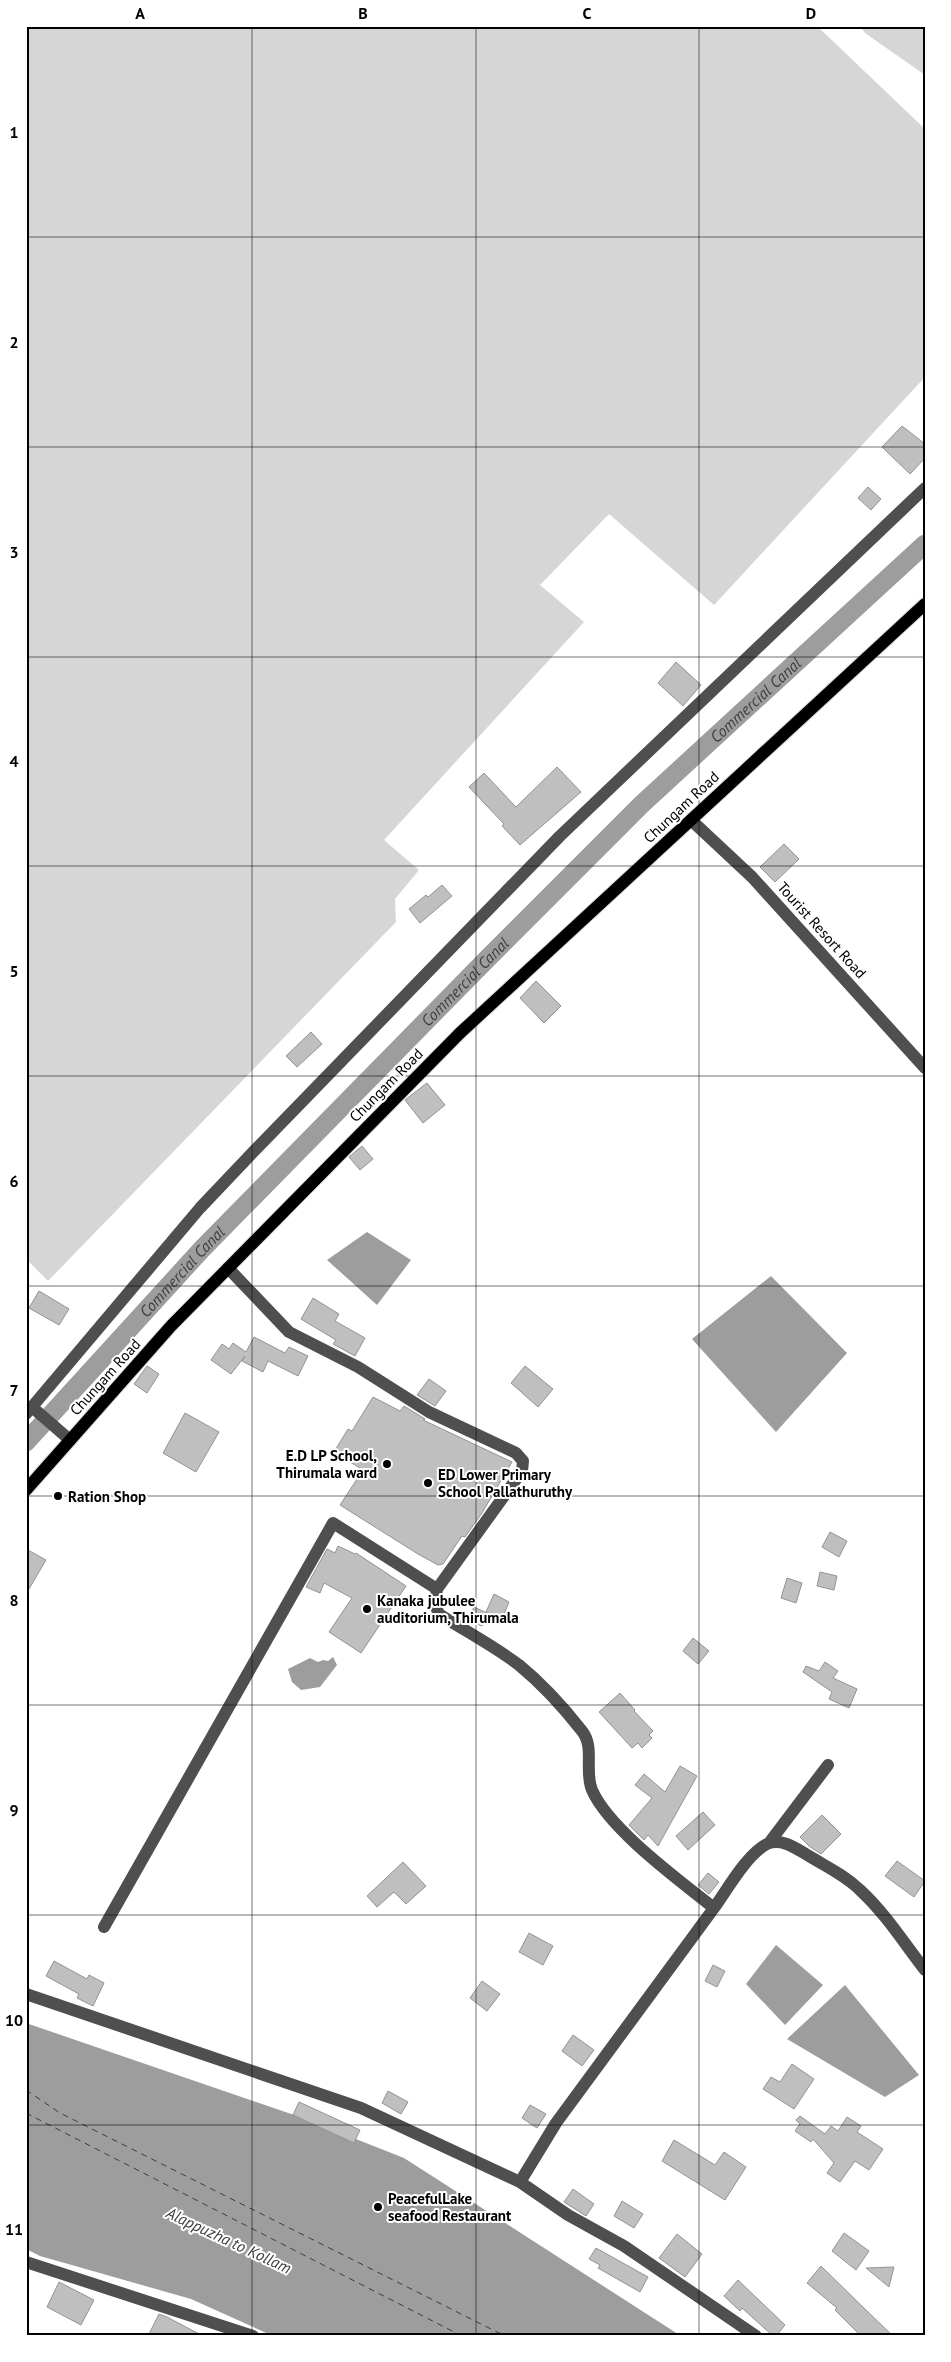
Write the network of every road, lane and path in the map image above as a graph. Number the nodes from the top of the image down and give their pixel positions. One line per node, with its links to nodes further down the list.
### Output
1 (925, 488): 6 (street)
2 (925, 604): 3 (main road, Chungam Road)
3 (690, 820): 4 (street, Tourist Resort Road); 5 (main road, Chungam Road)
4 (925, 1068)
5 (228, 1268): 7 (main road, Chungam Road); 9 (street)
6 (29, 1410): 7 (street)
7 (70, 1440): 8 (main road, Chungam Road)
8 (26, 1490)
9 (437, 1589): 12 (street); 13 (street)
10 (828, 1765): 11 (street)
11 (769, 1843): 12 (street); 14 (street)
12 (714, 1908): 16 (street)
13 (104, 1927)
14 (925, 1970)
15 (26, 1994): 16 (street)
16 (520, 2182): 19 (street)
17 (26, 2262): 18 (street)
18 (253, 2336)
19 (756, 2336)

